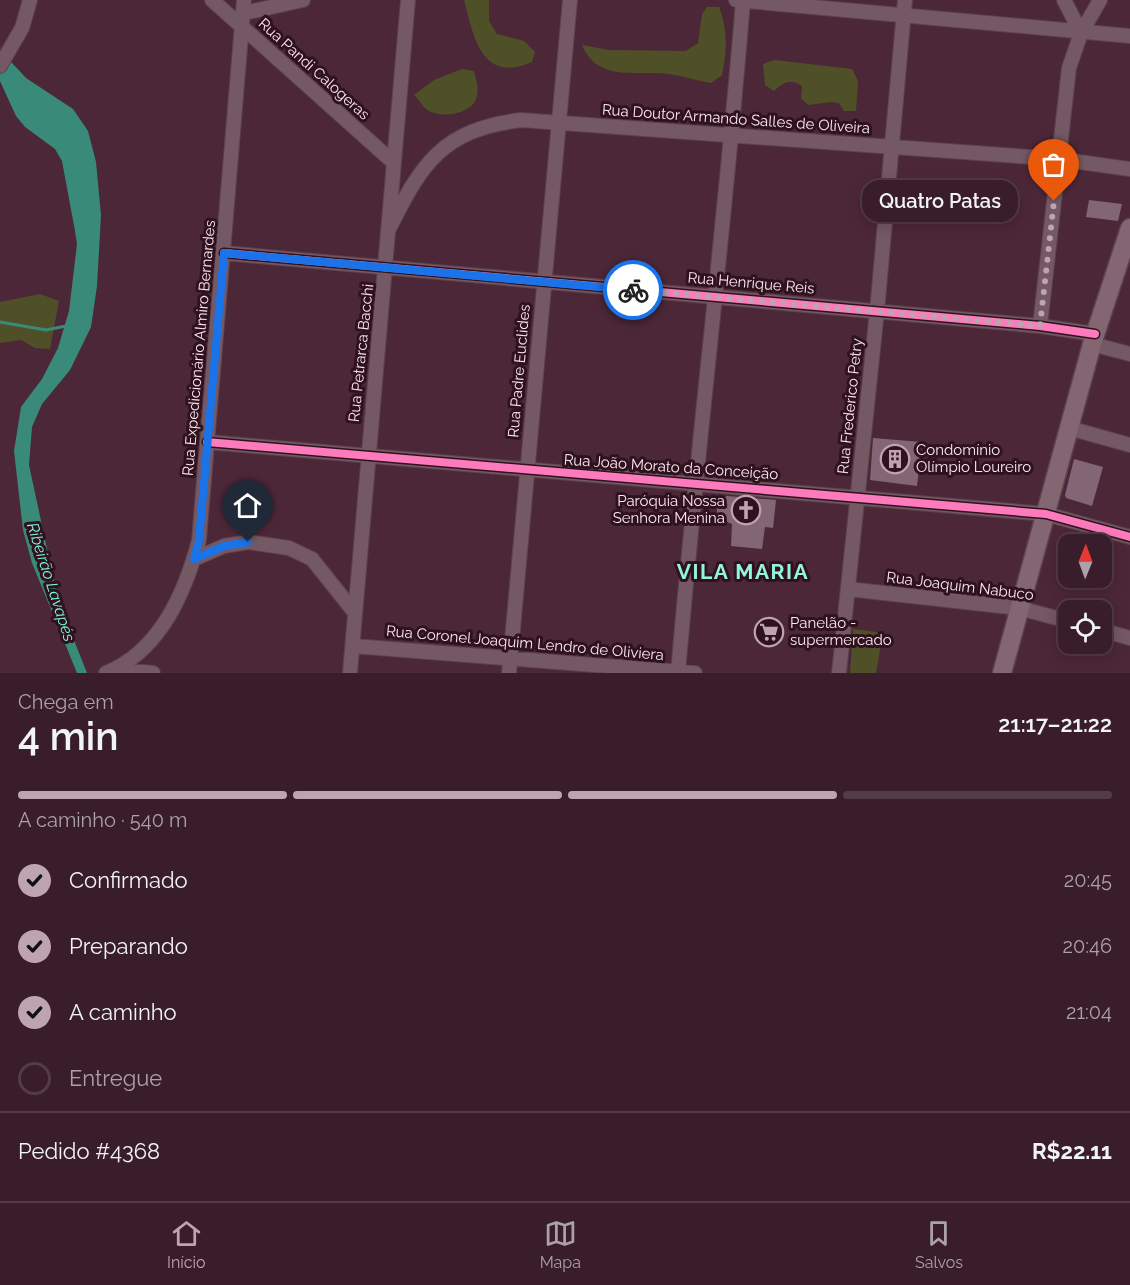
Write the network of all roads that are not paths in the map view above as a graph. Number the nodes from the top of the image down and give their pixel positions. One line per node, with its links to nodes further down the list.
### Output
1 (30, 0): 13 (street)
2 (212, 0): 10 (street, Rua Pandi Calogeras)
3 (303, 0): 10 (street)
4 (408, 0): 18 (street, Rua Petrarca Bacchi)
5 (570, 0): 14 (street, Rua Padre Euclides)
6 (738, 0): 9 (street); 15 (street)
7 (1064, 0): 11 (street)
8 (1100, 0): 11 (street)
9 (906, 7): 11 (street); 16 (street, Rua Frederico Petry)
10 (243, 14): 18 (street, Rua Pandi Calogeras); 22 (street, Rua Expedicionário Almiro Bernardes)
11 (1081, 33): 12 (street); 17 (street)
12 (1130, 36)
13 (0, 66)
14 (557, 121): 15 (street, Rua Doutor Armando Salles de Oliveira); 21 (street, Rua Doutor Armando Salles de Oliveira); 24 (street, Rua Padre Euclides)
15 (732, 135): 16 (street, Rua Doutor Armando Salles de Oliveira); 25 (street)
16 (894, 147): 17 (street, Rua Doutor Armando Salles de Oliveira); 26 (street, Rua Frederico Petry)
17 (1058, 159): 19 (street, Rua Doutor Armando Salles de Oliveira); 27 (street)
18 (393, 162): 21 (street, Rua Petrarca Bacchi)
19 (1130, 169)
20 (1130, 228): 28 (main road)
21 (389, 229): 23 (street, Rua Petrarca Bacchi)
22 (224, 253): 23 (street, Rua Henrique Reis); 31 (street, Rua Expedicionário Almiro Bernardes)
23 (386, 267): 24 (street, Rua Henrique Reis); 33 (street, Rua Petrarca Bacchi)
24 (543, 282): 25 (street, Rua Henrique Reis); 34 (street, Rua Padre Euclides)
25 (713, 296): 26 (street, Rua Henrique Reis); 35 (street)
26 (878, 311): 27 (street, Rua Henrique Reis); 36 (street, Rua Frederico Petry)
27 (1040, 326): 28 (street, Rua Henrique Reis)
28 (1094, 339): 29 (street, Rua Henrique Reis); 30 (main road)
29 (1130, 354)
30 (1069, 428): 32 (street); 37 (main road)
31 (207, 442): 33 (street, Rua João Morato da Conceição); 39 (street, Rua Expedicionário Almiro Bernardes)
32 (1130, 445)
33 (368, 456): 34 (street, Rua João Morato da Conceição); 42 (street, Rua Petrarca Bacchi)
34 (527, 470): 35 (street, Rua João Morato da Conceição); 47 (street, Rua Padre Euclides)
35 (694, 482): 36 (street, Rua João Morato da Conceição); 49 (street)
36 (857, 496): 37 (street, Rua João Morato da Conceição); 40 (street, Rua Frederico Petry)
37 (1046, 514): 38 (street, Rua João Morato da Conceição); 41 (main road)
38 (1130, 537)
39 (194, 559): 42 (street); 48 (street, Rua Expedicionário Almiro Bernardes)
40 (848, 589): 41 (street, Rua Joaquim Nabuco); 54 (street, Rua Frederico Petry)
41 (1019, 608): 43 (street, Rua Joaquim Nabuco); 55 (main road)
42 (355, 613): 46 (street, Rua Petrarca Bacchi)
43 (1058, 618)
44 (1112, 633): 45 (street)
45 (1130, 638)
46 (353, 646): 47 (street, Rua Coronel Joaquim Lendro de Oliviera); 51 (street, Rua Petrarca Bacchi)
47 (510, 658): 49 (street, Rua Coronel Joaquim Lendro de Oliviera); 52 (street, Rua Padre Euclides)
48 (109, 672): 50 (street)
49 (678, 672): 53 (street, Rua Coronel Joaquim Lendro de Oliviera)
50 (153, 673)
51 (350, 673)
52 (509, 673)
53 (695, 673)
54 (839, 673)
55 (1002, 673)

